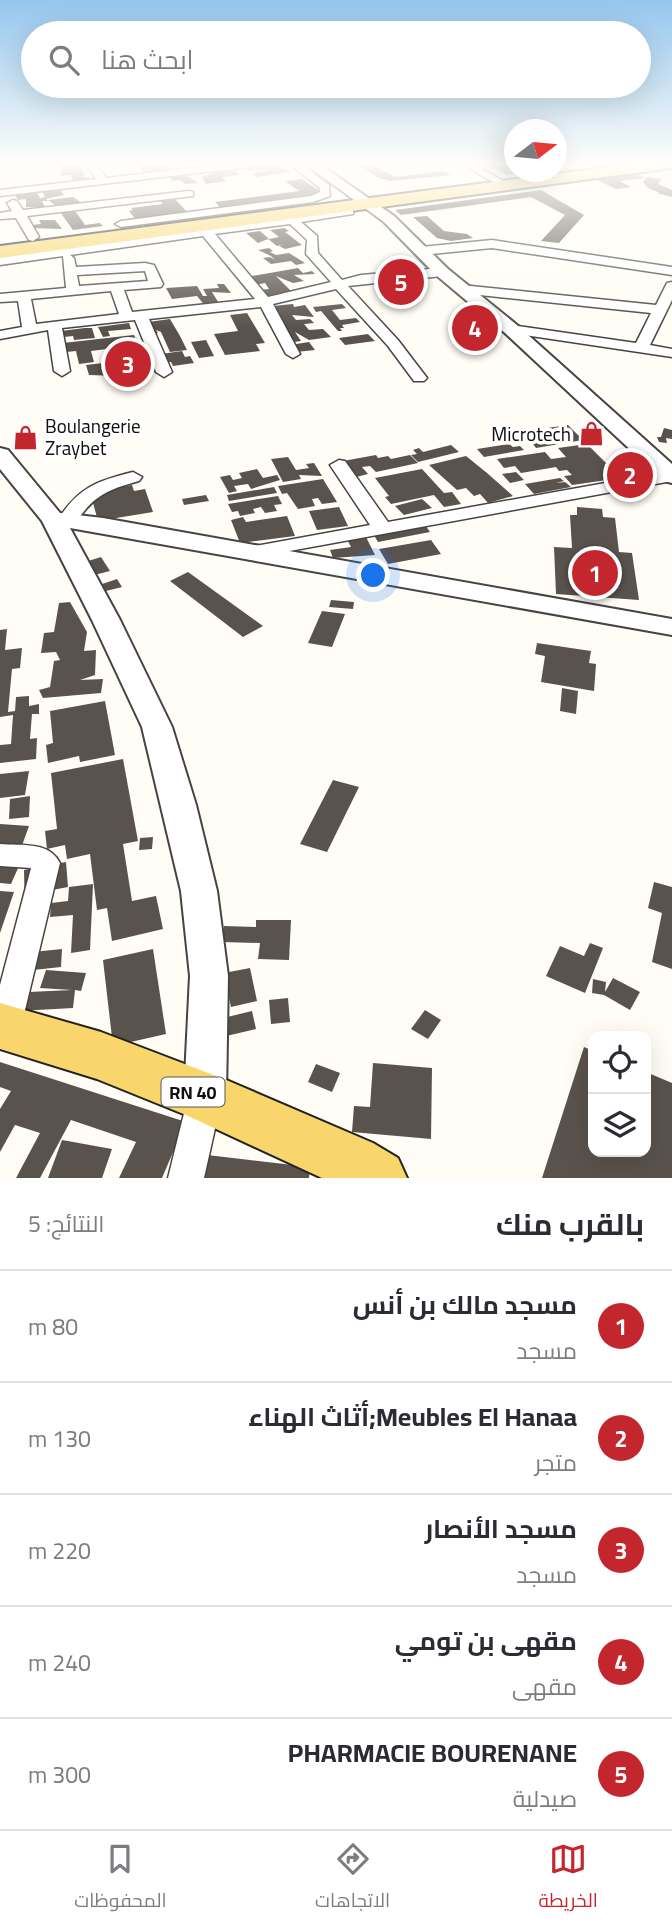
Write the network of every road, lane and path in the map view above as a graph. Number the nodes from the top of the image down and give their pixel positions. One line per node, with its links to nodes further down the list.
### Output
1 (22, 218): 12 (street)
2 (114, 218): 11 (street)
3 (208, 218): 9 (street)
4 (229, 218): 9 (street)
5 (243, 218): 9 (main road)
6 (245, 218): 13 (main road)
7 (308, 218): 10 (street)
8 (378, 218): 14 (street)
9 (211, 222): 10 (street); 11 (main road); 15 (street); 28 (street)
10 (294, 222): 20 (street)
11 (123, 228): 13 (main road)
12 (33, 237)
13 (0, 250)
14 (421, 251): 18 (street); 19 (street)
15 (66, 252): 16 (street); 17 (street)
16 (0, 261)
17 (71, 271): 21 (street); 25 (street)
18 (672, 271)
19 (442, 272): 20 (street); 24 (street)
20 (340, 284): 28 (street); 41 (street)
21 (144, 285): 23 (street); 30 (street)
22 (672, 286): 29 (street)
23 (116, 287): 25 (street); 31 (street)
24 (461, 289): 29 (street); 33 (street)
25 (73, 291): 26 (street)
26 (24, 296): 27 (street); 34 (street)
27 (0, 298)
28 (265, 302): 30 (street); 38 (street)
29 (661, 310): 36 (street)
30 (160, 313): 31 (street)
31 (134, 316): 32 (street); 40 (street)
32 (54, 325): 34 (street); 39 (street)
33 (511, 329): 36 (street); 44 (street)
34 (30, 331): 35 (street)
35 (0, 335)
36 (641, 348): 37 (street)
37 (672, 353)
38 (293, 355)
39 (62, 371)
40 (164, 372)
41 (419, 378)
42 (0, 455): 46 (street)
43 (339, 465): 47 (street)
44 (672, 476): 47 (street)
45 (133, 477): 46 (street)
46 (60, 520): 48 (street); 52 (street)
47 (383, 529): 48 (street)
48 (251, 552): 49 (street)
49 (672, 627)
50 (0, 855): 51 (street)
51 (3, 1026): 52 (main road, RN 40)
52 (205, 1097): 53 (street); 54 (main road, RN 40)
53 (186, 1178)
54 (378, 1178)

